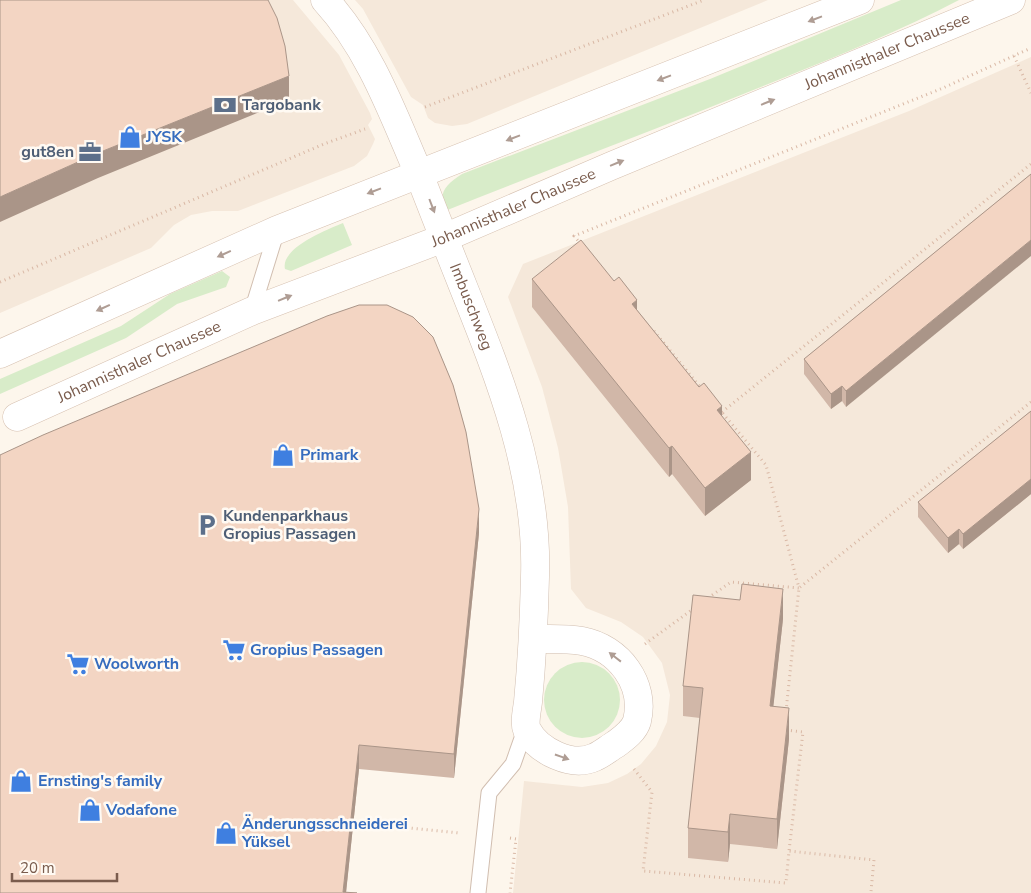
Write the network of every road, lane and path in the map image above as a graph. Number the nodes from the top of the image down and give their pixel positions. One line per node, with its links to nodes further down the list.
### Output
1 (325, 0): 8 (main road, Imbuschweg)
2 (704, 0): 8 (path)
3 (860, 0): 10 (main road, one-way to 10)
4 (1010, 0): 12 (main road, Johannisthaler Chaussee, one-way to 4)
5 (1031, 48): 6 (path)
6 (1014, 56): 7 (path); 13 (path)
7 (1031, 93)
8 (395, 119): 10 (main road, Imbuschweg); 14 (path)
9 (1031, 164): 21 (path)
10 (419, 174): 11 (main road, one-way to 11); 12 (main road, Imbuschweg, one-way to 12)
11 (278, 230): 15 (lane); 17 (main road, one-way to 17)
12 (444, 238): 15 (main road, Johannisthaler Chaussee, one-way to 12); 26 (main road, Imbuschweg)
13 (587, 252)
14 (0, 282)
15 (252, 311): 22 (main road, Johannisthaler Chaussee)
16 (652, 328): 18 (path)
17 (0, 354)
18 (703, 390)
19 (1031, 402): 23 (path)
20 (716, 405): 21 (path)
21 (722, 412): 23 (path)
22 (17, 417)
23 (799, 588): 24 (path); 32 (path)
24 (706, 600)
25 (698, 605): 27 (path)
26 (534, 639): 28 (main road, Imbuschweg); 28 (main road, one-way to 26)
27 (642, 646)
28 (526, 727): 31 (lane)
29 (630, 763): 32 (path)
30 (352, 822): 31 (path)
31 (484, 836): 34 (lane); 35 (path)
32 (789, 850): 33 (path)
33 (871, 891)
34 (478, 893)
35 (510, 893)

